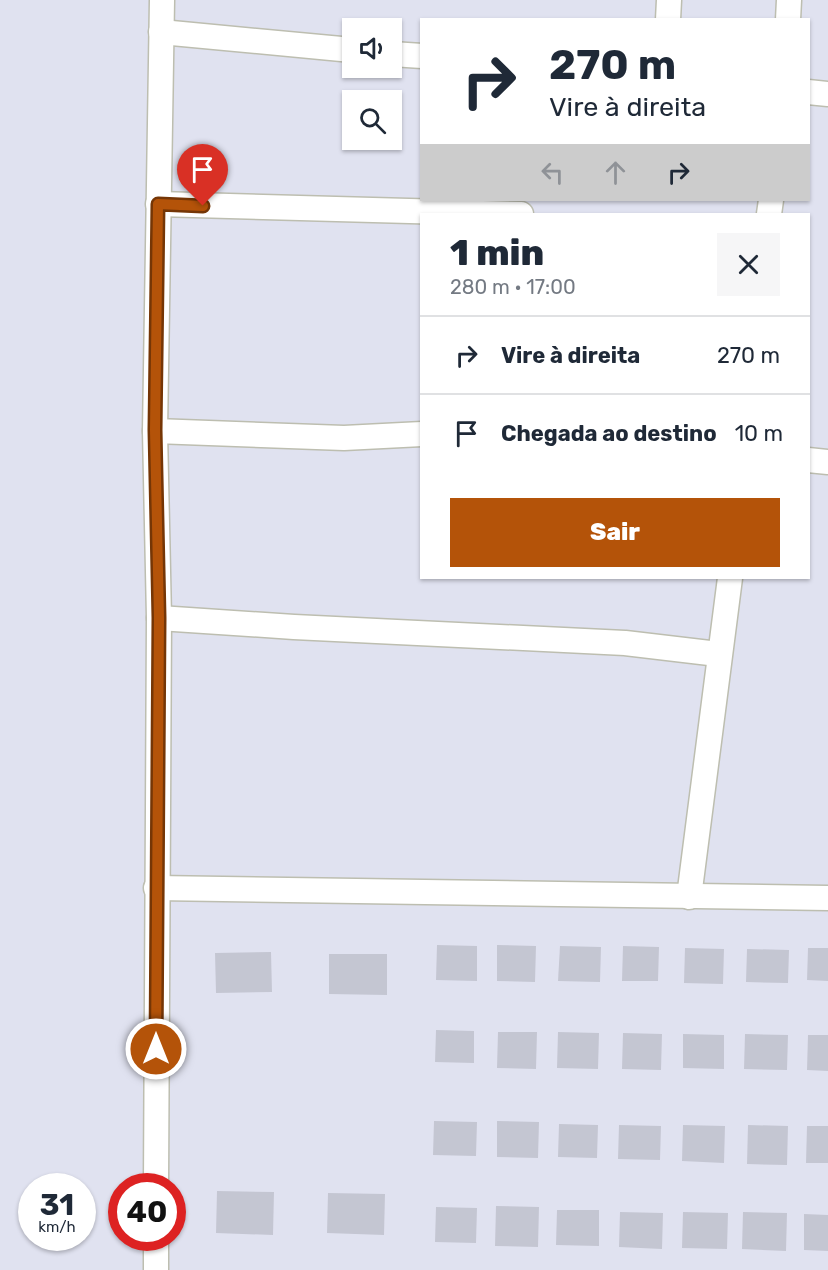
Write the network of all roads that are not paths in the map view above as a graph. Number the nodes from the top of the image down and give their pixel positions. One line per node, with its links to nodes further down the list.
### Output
1 (162, 0): 6 (street)
2 (669, 0): 4 (street)
3 (789, 0): 5 (street)
4 (668, 18)
5 (788, 18)
6 (161, 32): 7 (street); 12 (street)
7 (342, 49)
8 (402, 55): 9 (street)
9 (420, 56)
10 (810, 92): 11 (street)
11 (828, 94)
12 (158, 204): 13 (street); 14 (street)
13 (485, 213)
14 (155, 430): 15 (street); 19 (street)
15 (420, 434)
16 (810, 460): 17 (street)
17 (828, 462)
18 (730, 579): 20 (street)
19 (159, 618): 20 (street); 21 (street)
20 (718, 654): 22 (street)
21 (156, 888): 22 (street); 24 (street)
22 (689, 897): 23 (street)
23 (828, 898)
24 (156, 1173)
25 (156, 1251): 26 (street)
26 (156, 1270)

